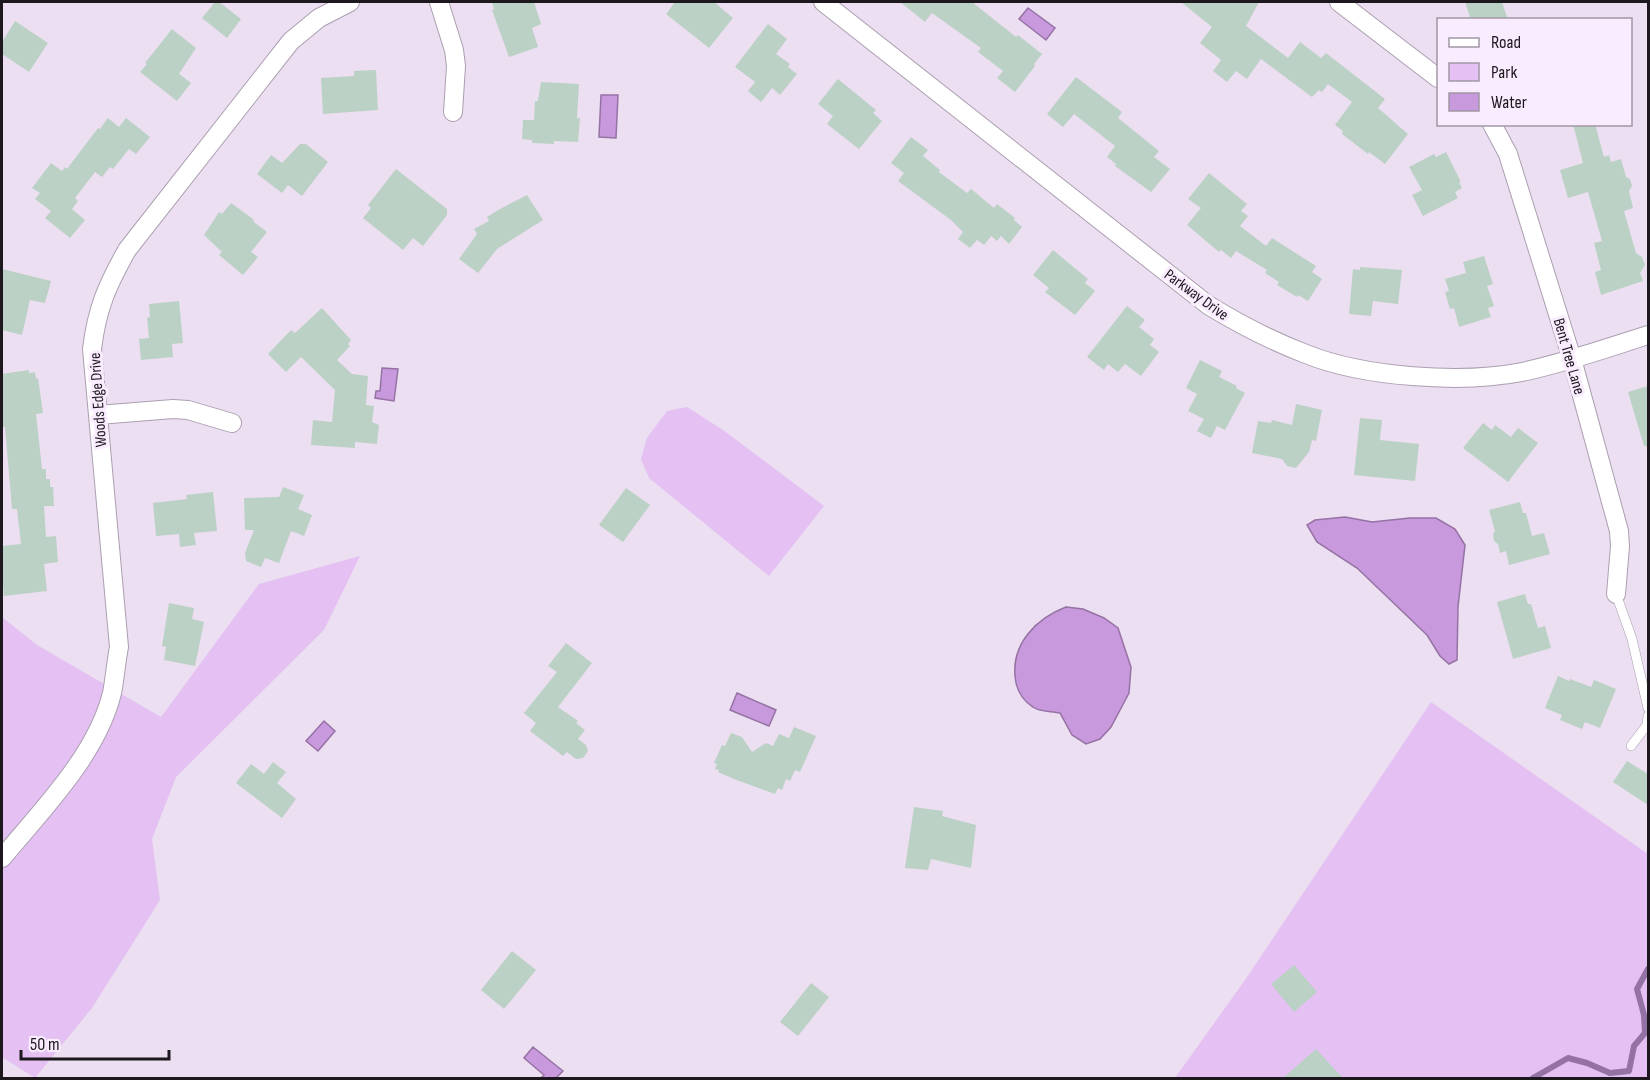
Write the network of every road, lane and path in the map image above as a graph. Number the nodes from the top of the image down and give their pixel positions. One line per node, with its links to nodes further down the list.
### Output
1 (350, 2): 10 (street, Woods Edge Drive)
2 (439, 2): 6 (street)
3 (823, 2): 9 (street, Parkway Drive)
4 (1346, 4): 5 (street)
5 (1437, 77)
6 (453, 112)
7 (1493, 126): 9 (street, Bent Tree Lane)
8 (1648, 335): 9 (street, Parkway Drive)
9 (1572, 359): 12 (street, Bent Tree Lane)
10 (98, 415): 11 (street); 16 (street, Woods Edge Drive)
11 (232, 423)
12 (1616, 594): 13 (lane)
13 (1648, 708)
14 (1648, 716): 15 (lane)
15 (1631, 746)
16 (2, 858)

